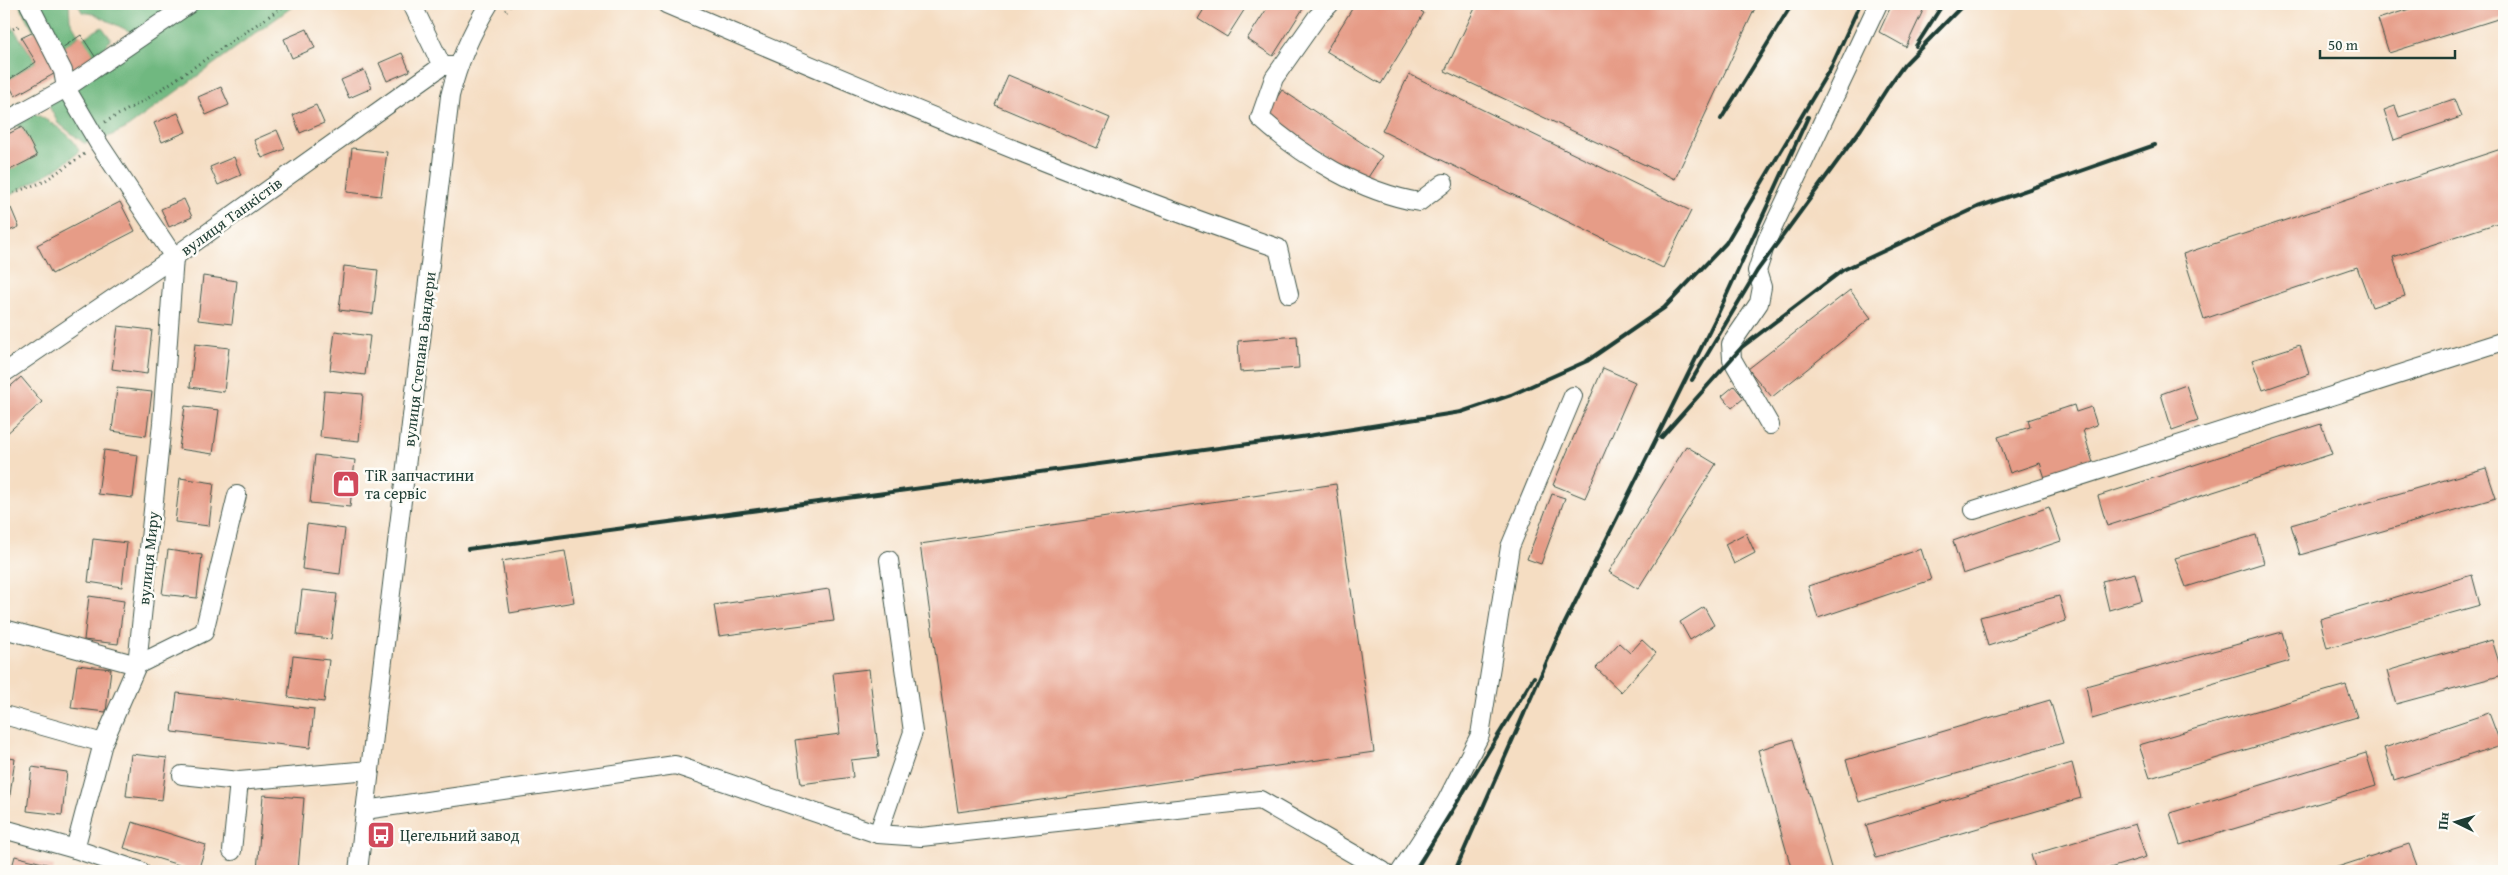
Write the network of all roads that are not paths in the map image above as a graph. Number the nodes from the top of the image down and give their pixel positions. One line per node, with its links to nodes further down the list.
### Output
1 (29, 4): 9 (street)
2 (190, 4): 9 (street)
3 (412, 4): 8 (street)
4 (489, 4): 8 (street, вулиця Степана Бандери)
5 (666, 4): 13 (street)
6 (1330, 4): 11 (street)
7 (1878, 4): 17 (street)
8 (450, 66): 12 (street, вулиця Танкістів); 25 (street, вулиця Степана Бандери)
9 (66, 88): 10 (street); 12 (street)
10 (4, 122)
11 (1444, 183)
12 (174, 257): 15 (street, вулиця Танкістів); 22 (street, вулиця Миру)
13 (1289, 294)
14 (2504, 341): 19 (street)
15 (4, 373)
16 (1573, 396): 36 (street)
17 (1770, 424)
18 (237, 494): 22 (street)
19 (1974, 510)
20 (889, 560): 30 (street)
21 (4, 629): 22 (street)
22 (137, 666): 24 (street, вулиця Миру)
23 (4, 715): 24 (street)
24 (103, 743): 31 (street, вулиця Миру)
25 (370, 770): 27 (street); 28 (street, вулиця Степана Бандери)
26 (182, 776): 27 (street)
27 (239, 781): 32 (street)
28 (365, 810): 30 (street); 34 (street, вулиця Степана Бандери)
29 (4, 829): 31 (street)
30 (878, 834): 35 (street)
31 (75, 849): 33 (street)
32 (232, 851)
33 (140, 871)
34 (358, 871)
35 (1383, 871)
36 (1401, 871)

